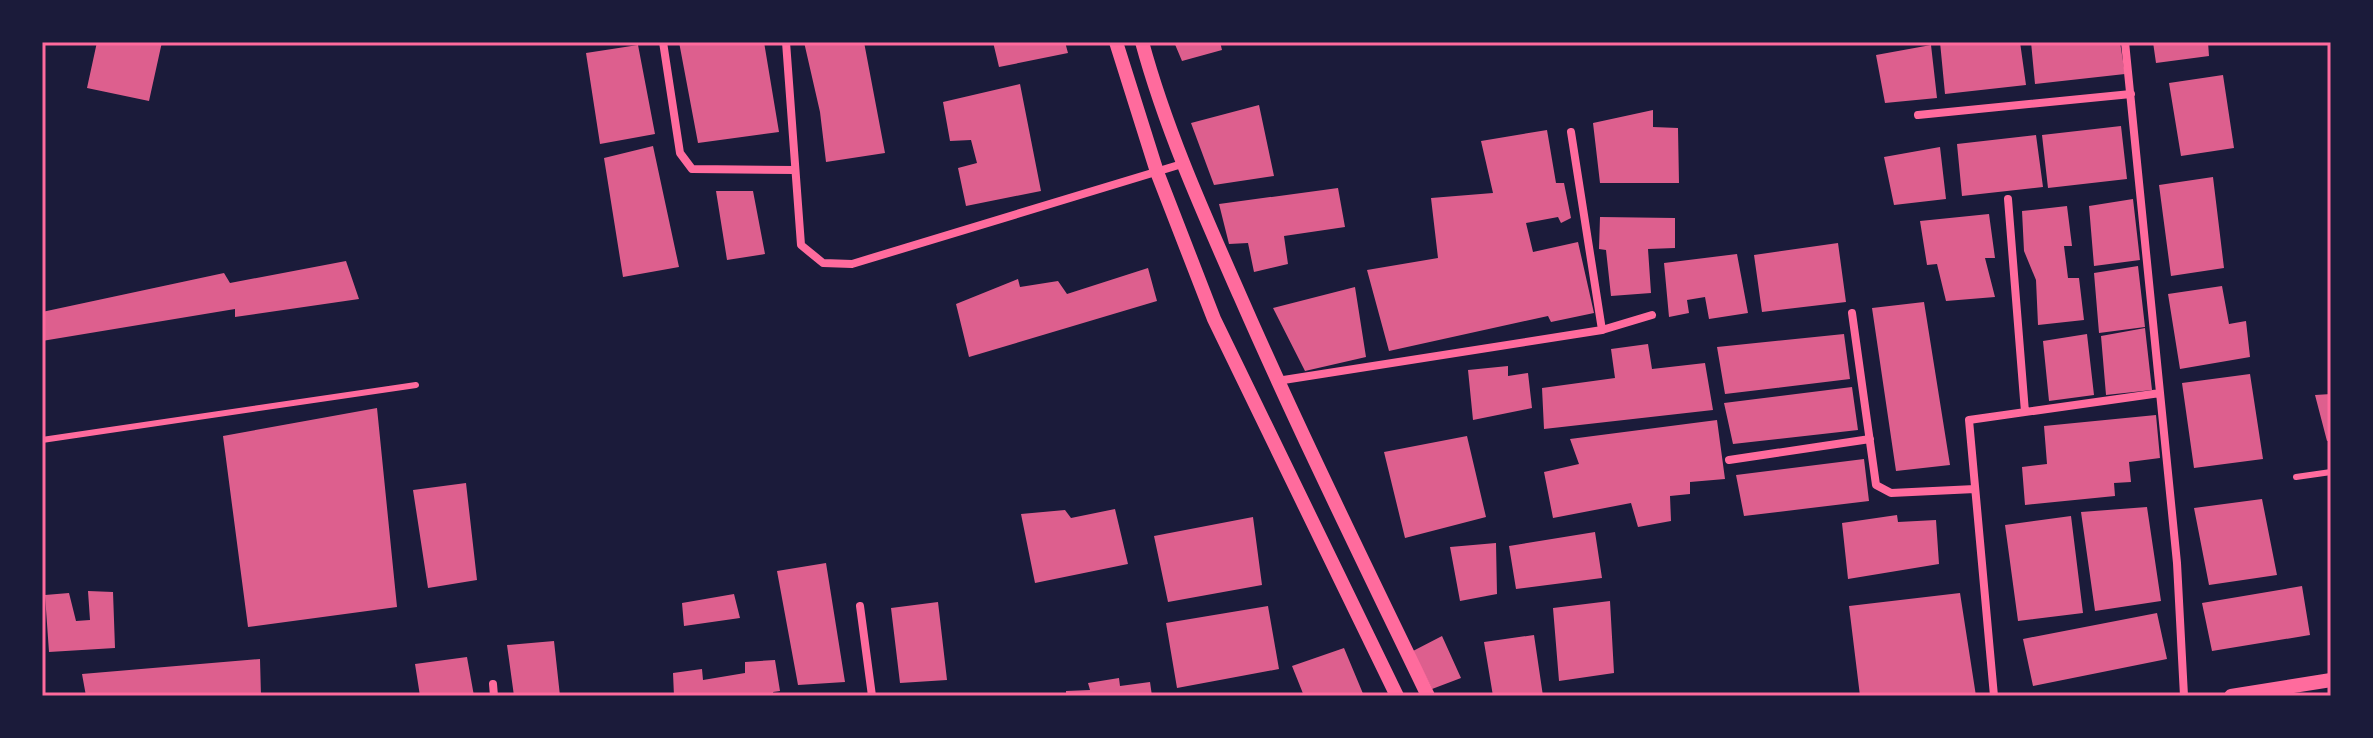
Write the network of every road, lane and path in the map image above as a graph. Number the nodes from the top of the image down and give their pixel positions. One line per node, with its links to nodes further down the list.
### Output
1 (663, 42): 10 (street)
2 (786, 42): 10 (street)
3 (1116, 42): 11 (street)
4 (1142, 42): 9 (street)
5 (2125, 42): 6 (street)
6 (2131, 94): 7 (street); 18 (street)
7 (1918, 115)
8 (1571, 132): 15 (street)
9 (1182, 164): 11 (street); 16 (street)
10 (795, 170): 11 (street)
11 (1157, 172): 31 (street)
12 (2008, 199): 19 (street)
13 (1852, 313): 20 (street)
14 (1652, 315): 15 (street)
15 (1602, 330): 16 (street)
16 (1277, 381): 32 (street)
17 (416, 385): 21 (lane)
18 (2160, 393): 19 (street); 34 (street)
19 (2025, 412): 25 (street)
20 (1870, 439): 22 (street); 25 (street)
21 (42, 440)
22 (1729, 460)
23 (2331, 472): 24 (lane)
24 (2296, 477)
25 (1975, 489): 33 (street)
26 (860, 606): 30 (street)
27 (2331, 680): 35 (street)
28 (493, 684): 29 (street)
29 (494, 696)
30 (872, 696)
31 (1397, 696)
32 (1428, 696)
33 (1994, 696)
34 (2184, 696)
35 (2231, 696)

